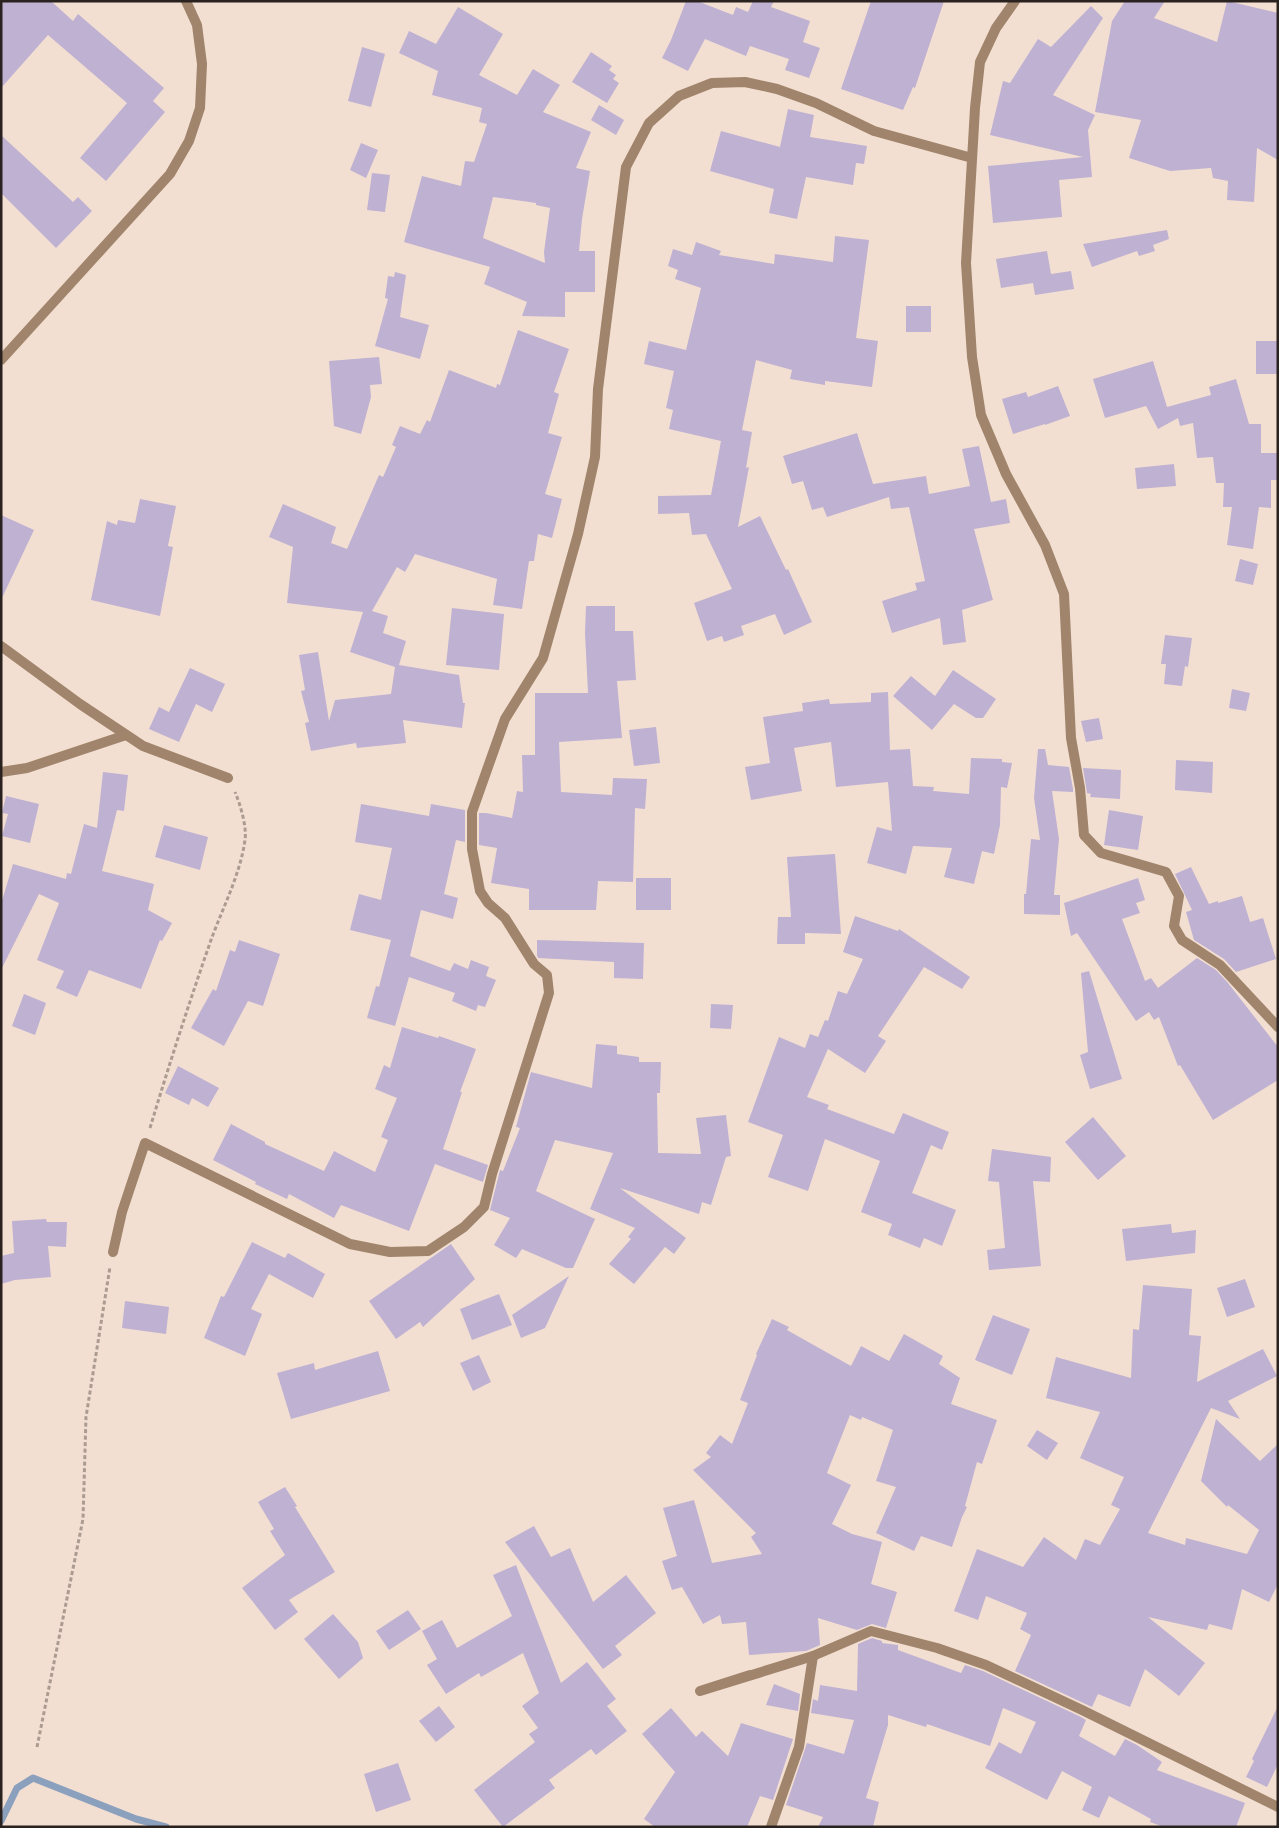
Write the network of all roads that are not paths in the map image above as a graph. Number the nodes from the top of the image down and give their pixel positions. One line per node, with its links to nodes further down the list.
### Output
1 (186, 1): 4 (street)
2 (1015, 1): 3 (street)
3 (972, 158): 9 (street); 10 (street)
4 (1, 360)
5 (1, 646): 6 (street)
6 (126, 734): 7 (street); 8 (street)
7 (1, 772)
8 (228, 778)
9 (1278, 1027)
10 (113, 1252)
11 (814, 1656): 12 (street); 13 (street); 14 (street)
12 (750, 1675)
13 (1278, 1807)
14 (772, 1827)

